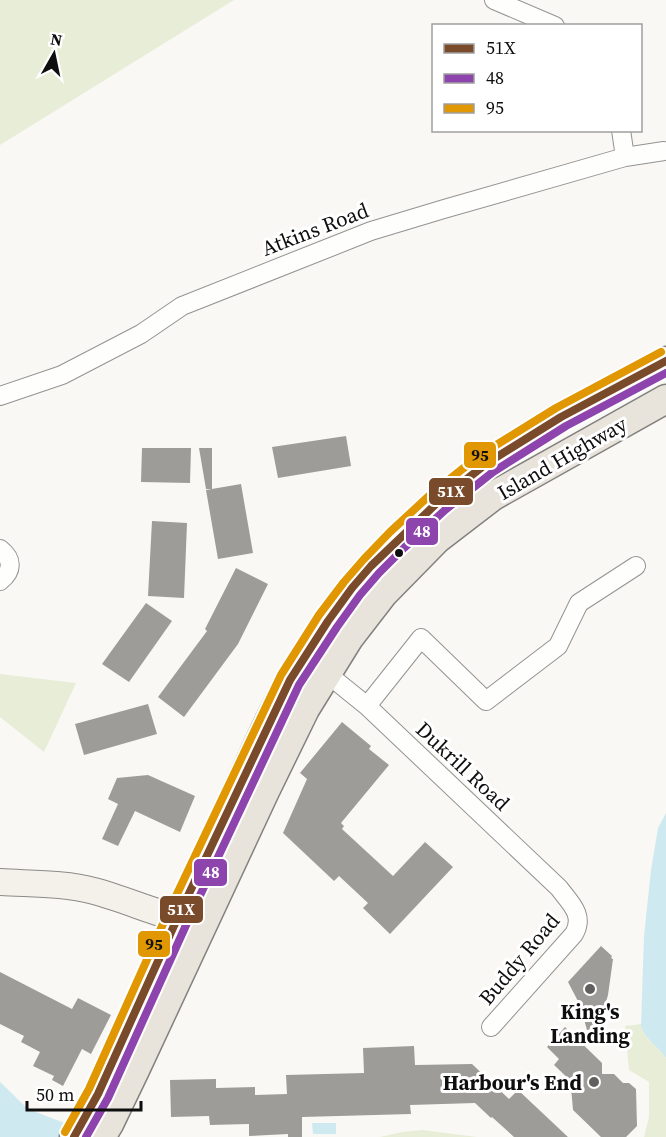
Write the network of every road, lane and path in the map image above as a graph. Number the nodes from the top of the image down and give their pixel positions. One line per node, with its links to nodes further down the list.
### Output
1 (494, 0): 2 (street)
2 (550, 24)
3 (621, 132): 5 (street)
4 (664, 151): 5 (street, Atkins Road)
5 (625, 157): 7 (street, Atkins Road)
6 (666, 362): 12 (main road, Island Highway)
7 (0, 396)
8 (666, 399): 12 (main road, Island Highway)
9 (0, 549): 11 (street)
10 (636, 566): 13 (street)
11 (0, 581)
12 (316, 664): 13 (street, Dukrill Road); 16 (main road, Island Highway)
13 (367, 706): 15 (street, Dukrill Road)
14 (0, 882): 16 (main road)
15 (579, 919): 17 (street, Buddy Road)
16 (190, 921): 18 (main road, Island Highway)
17 (491, 1027)
18 (108, 1099): 19 (main road, Island Highway); 20 (main road, Island Highway)
19 (74, 1137)
20 (101, 1137)

